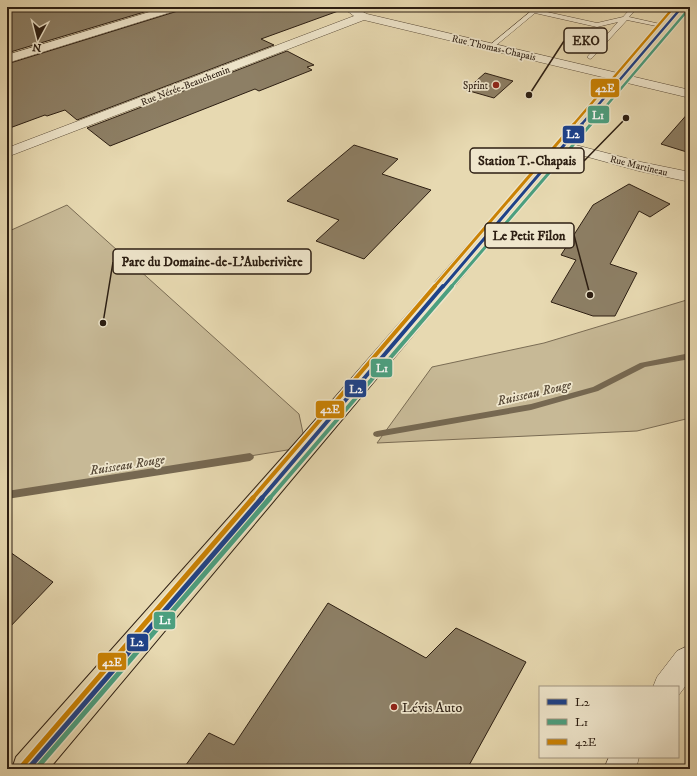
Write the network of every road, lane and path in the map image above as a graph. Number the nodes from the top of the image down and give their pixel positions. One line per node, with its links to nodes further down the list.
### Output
1 (346, 7): 7 (street, Rue Thomas-Chapais)
2 (539, 7): 6 (lane)
3 (635, 7): 8 (lane)
4 (682, 7): 9 (main road)
5 (170, 8): 12 (street)
6 (533, 12): 8 (lane); 10 (lane)
7 (363, 16): 10 (street, Rue Thomas-Chapais); 16 (street, Rue Nérée-Beauchemin)
8 (627, 18): 9 (lane); 11 (lane)
9 (666, 26): 13 (main road)
10 (492, 46): 13 (street, Rue Thomas-Chapais)
11 (590, 57)
12 (7, 59)
13 (623, 77): 14 (street, Rue Thomas-Chapais); 15 (main road)
14 (690, 94)
15 (564, 146): 17 (street, Rue Martineau); 21 (main road)
16 (7, 153)
17 (690, 177)
18 (690, 659): 19 (street)
19 (668, 686)
20 (624, 758): 22 (street)
21 (28, 769)
22 (620, 769)

